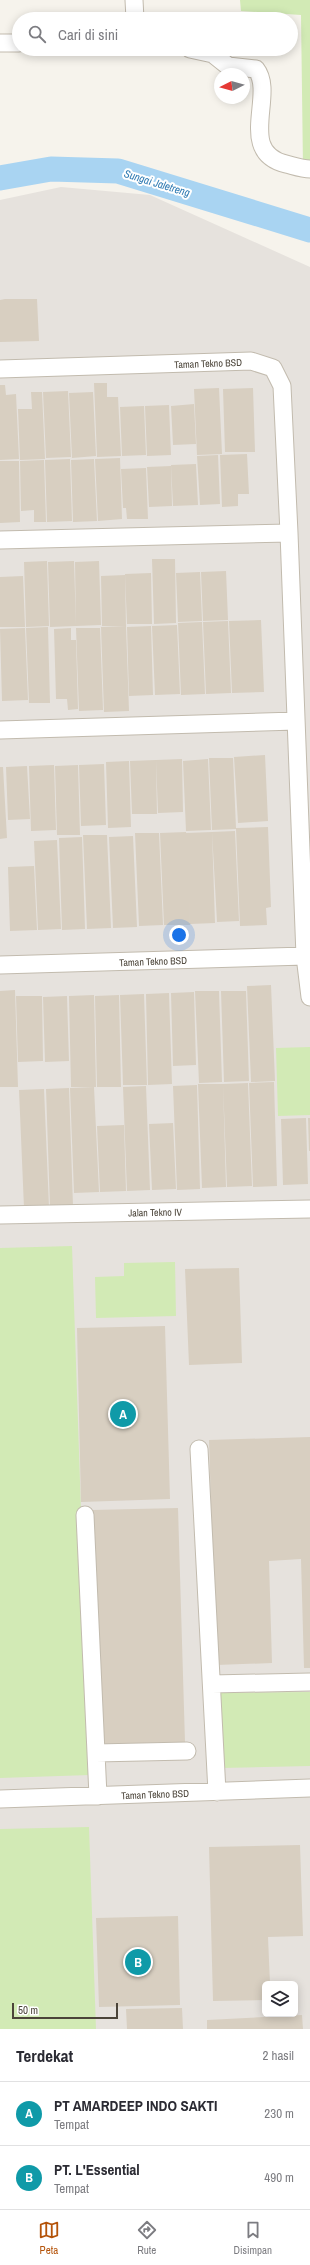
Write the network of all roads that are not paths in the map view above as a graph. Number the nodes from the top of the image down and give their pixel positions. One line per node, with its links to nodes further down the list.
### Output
1 (134, 0): 2 (street)
2 (135, 12)
3 (0, 43): 4 (street)
4 (12, 43)
5 (216, 56): 6 (street)
6 (310, 169)
7 (0, 369): 8 (street, Taman Tekno BSD)
8 (290, 533): 9 (street); 10 (street, Taman Tekno BSD)
9 (0, 540)
10 (296, 721): 11 (street); 12 (street, Taman Tekno BSD)
11 (0, 730)
12 (305, 956): 13 (street, Taman Tekno BSD); 14 (street, Taman Tekno BSD)
13 (0, 965)
14 (310, 997)
15 (310, 1209): 16 (street, Jalan Tekno IV)
16 (0, 1215)
17 (199, 1449): 20 (street)
18 (85, 1515): 22 (street)
19 (310, 1682): 20 (street)
20 (212, 1684): 24 (street)
21 (187, 1751): 22 (street)
22 (96, 1753): 25 (street)
23 (310, 1788): 24 (street, Taman Tekno BSD)
24 (218, 1792): 25 (street, Taman Tekno BSD)
25 (98, 1796): 26 (street, Taman Tekno BSD)
26 (0, 1800)

